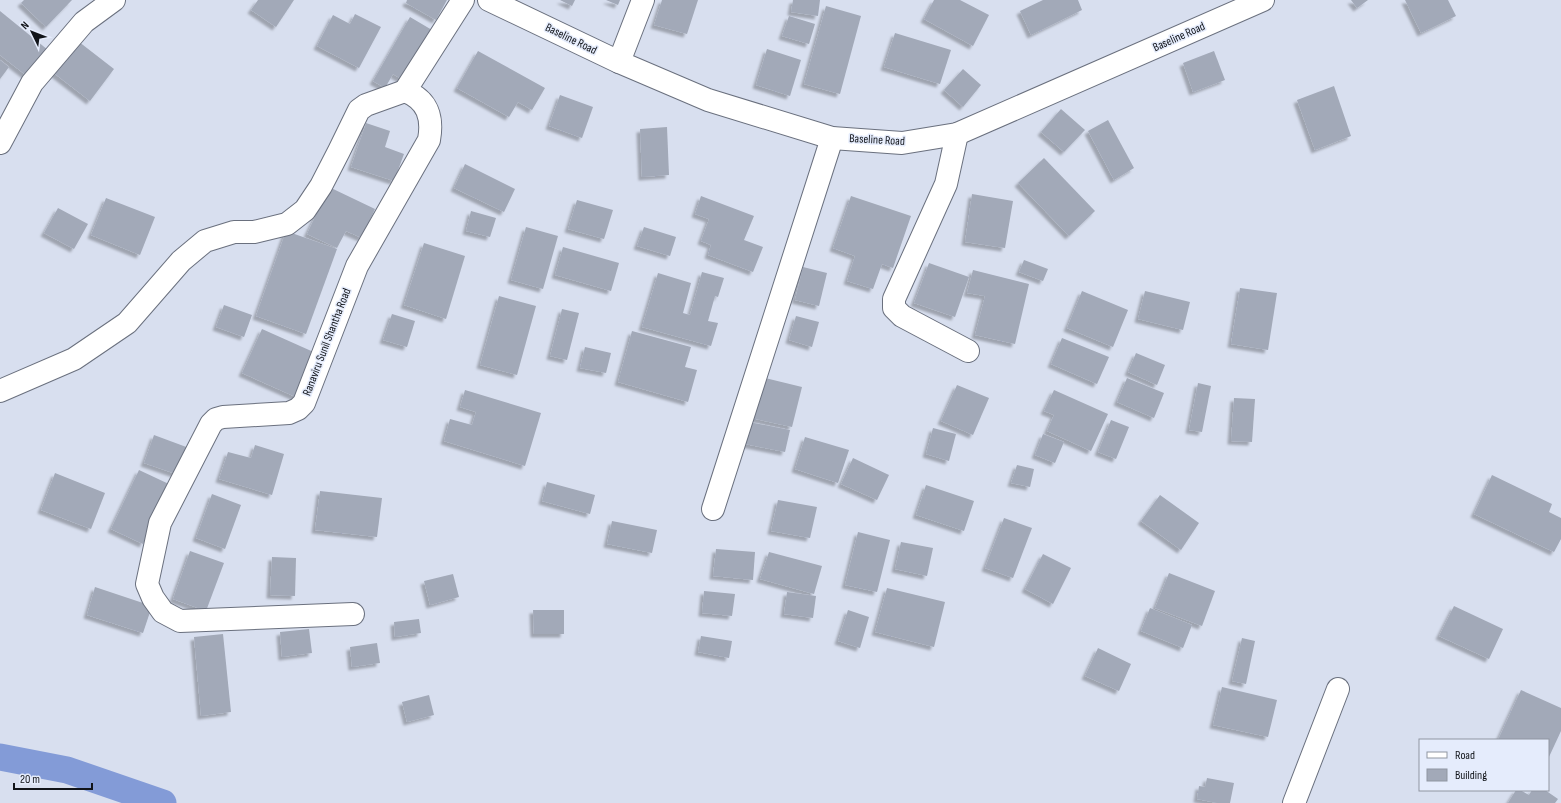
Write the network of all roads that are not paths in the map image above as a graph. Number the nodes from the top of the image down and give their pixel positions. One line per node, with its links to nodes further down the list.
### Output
1 (114, 0): 10 (street)
2 (463, 0): 7 (street)
3 (489, 0): 6 (street, Baseline Road)
4 (643, 0): 6 (street)
5 (1263, 0): 8 (street, Baseline Road)
6 (619, 62): 9 (street, Baseline Road)
7 (405, 91): 12 (street); 14 (street, Ranaviru Sunil Shantha Road)
8 (957, 134): 9 (street, Baseline Road); 11 (street)
9 (832, 138): 13 (street)
10 (0, 143)
11 (968, 351)
12 (0, 390)
13 (713, 509)
14 (353, 614)
15 (1338, 689): 16 (street)
16 (1294, 803)

